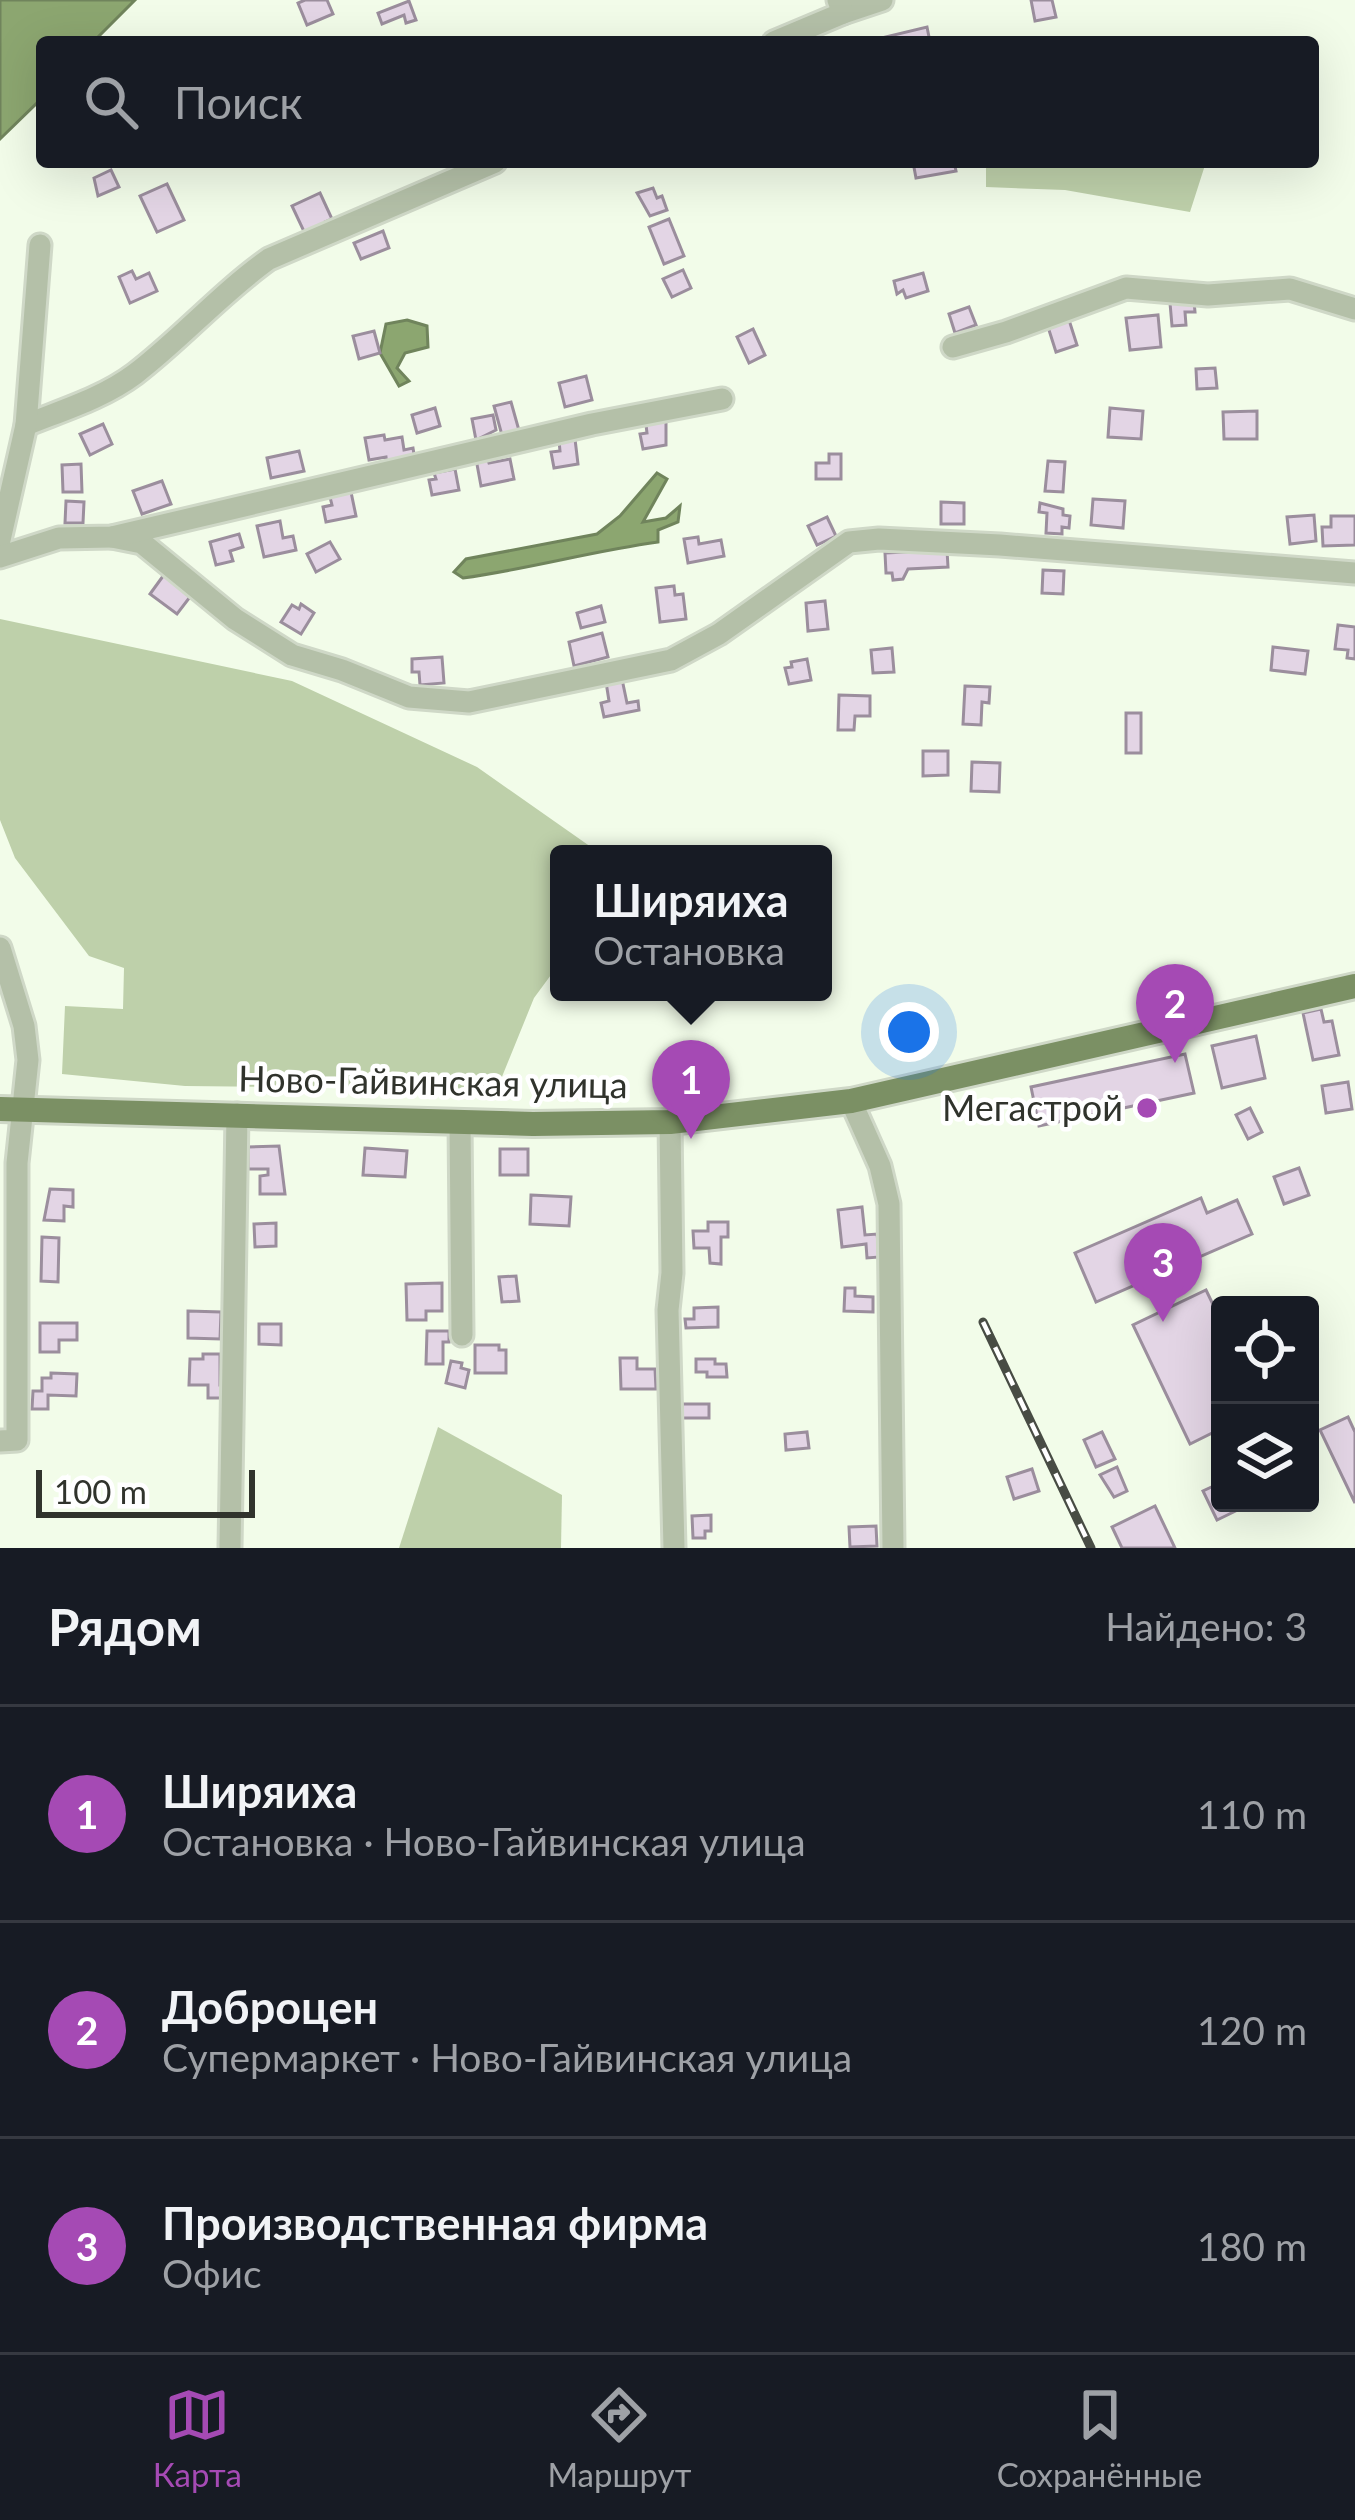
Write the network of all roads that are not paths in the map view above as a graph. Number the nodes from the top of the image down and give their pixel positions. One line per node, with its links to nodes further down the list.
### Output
1 (882, 0): 2 (street)
2 (841, 7): 3 (street)
3 (785, 36)
4 (481, 168): 9 (street)
5 (40, 245): 9 (street)
6 (1355, 309): 7 (street)
7 (953, 347)
8 (722, 399): 10 (street)
9 (26, 425): 11 (street)
10 (112, 537): 12 (street); 13 (street)
11 (0, 540)
12 (0, 557)
13 (1355, 574)
14 (0, 948): 17 (street)
15 (1355, 986): 16 (main road, Ново-Гайвинская улица)
16 (851, 1101): 20 (main road, Ново-Гайвинская улица); 25 (street)
17 (11, 1109): 18 (main road, Ново-Гайвинская улица); 22 (street)
18 (237, 1114): 19 (main road, Ново-Гайвинская улица); 23 (street)
19 (460, 1122): 20 (main road, Ново-Гайвинская улица); 21 (street)
20 (670, 1122): 24 (street)
21 (462, 1336)
22 (0, 1441)
23 (230, 1546)
24 (674, 1548)
25 (893, 1548)

